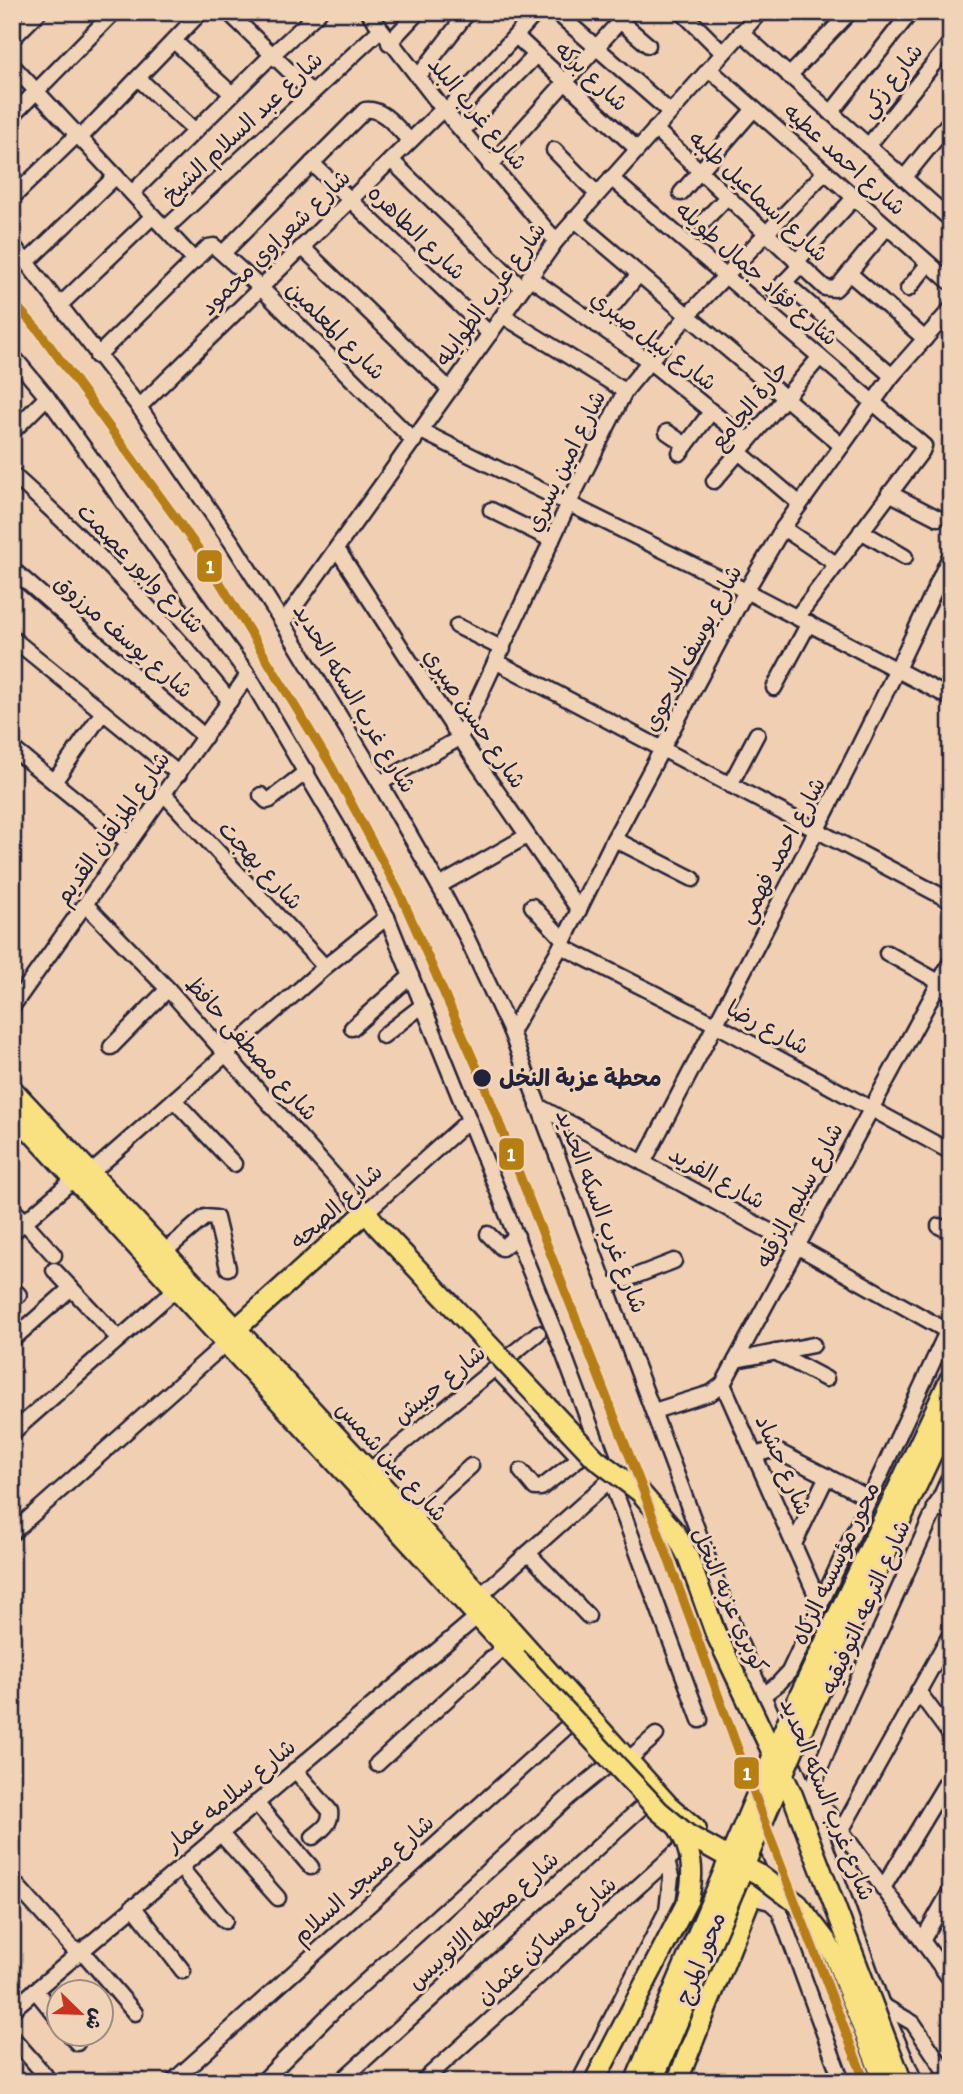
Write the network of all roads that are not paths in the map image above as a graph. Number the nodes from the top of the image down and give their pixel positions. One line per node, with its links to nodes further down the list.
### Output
1 (39, 12): 19 (street)
2 (114, 12): 34 (street)
3 (201, 12): 20 (street)
4 (319, 12): 26 (street)
5 (368, 12): 16 (street, شارع غرب البلد)
6 (418, 12): 22 (street)
7 (468, 12): 31 (street)
8 (537, 12): 18 (street, شارع شعراوي محمود)
9 (556, 12): 24 (street)
10 (682, 12): 25 (street)
11 (760, 12): 17 (street, شارع عرب الطوايله)
12 (850, 12): 30 (street)
13 (911, 12): 40 (street)
14 (231, 13): 26 (street)
15 (624, 17): 23 (street); 24 (street)
16 (380, 30): 22 (street, شارع غرب البلد); 35 (street, شارع عبد السلام الشيخ)
17 (741, 32): 25 (street, شارع عرب الطوايله); 30 (street)
18 (516, 36): 27 (street, شارع بركه); 38 (street, شارع شعراوي محمود)
19 (12, 39)
20 (174, 41): 32 (street); 36 (street)
21 (951, 42): 48 (street, شارع زكي)
22 (389, 43): 31 (street, شارع غرب البلد)
23 (648, 45)
24 (596, 48): 33 (street); 39 (street)
25 (723, 53): 29 (street, شارع عرب الطوايله)
26 (272, 55): 35 (street); 36 (street)
27 (536, 55): 33 (street, شارع بركه); 45 (street)
28 (12, 65): 34 (street)
29 (709, 69): 37 (street, شارع احمد عطيه); 39 (street, شارع عرب الطوايله)
30 (789, 76): 40 (street)
31 (418, 77): 38 (street, شارع غرب البلد)
32 (138, 78): 44 (street); 46 (street)
33 (565, 82): 49 (street, شارع بركه); 53 (street)
34 (37, 91): 41 (street); 46 (street)
35 (312, 93): 71 (street, شارع عبد السلام الشيخ)
36 (232, 94): 44 (street)
37 (754, 109): 54 (street); 55 (street, شارع احمد عطيه)
38 (445, 111): 45 (street, شارع غرب البلد); 47 (street, شارع شعراوي محمود)
39 (670, 112): 43 (street, شارع عرب الطوايله)
40 (831, 113): 48 (street)
41 (12, 116)
42 (951, 120): 58 (street)
43 (655, 129): 49 (street, شارع عرب الطوايله); 54 (street, شارع اسماعيل طلبه)
44 (195, 131): 60 (street)
45 (462, 131): 53 (street, شارع غرب البلد)
46 (79, 136): 56 (street); 63 (street)
47 (410, 141): 51 (street, شارع شعراوي محمود); 52 (street)
48 (868, 146): 58 (street)
49 (637, 149): 57 (street, شارع عرب الطوايله)
50 (554, 150): 61 (street)
51 (391, 160): 65 (street, شارع شعراوي محمود); 84 (street, شارع نبيل صبري)
52 (312, 163): 65 (street, شارع الطاهره); 76 (street)
53 (490, 166): 73 (street, شارع غرب البلد)
54 (700, 172): 59 (street); 62 (street, شارع اسماعيل طلبه)
55 (825, 172): 64 (street, شارع احمد عطيه); 72 (street, شارع امين يسري)
56 (116, 176): 60 (street); 78 (street)
57 (611, 178): 61 (street, شارع عرب الطوايله); 83 (street, شارع فؤاد جمال طويله)
58 (904, 178): 66 (street)
59 (681, 192)
60 (132, 193): 67 (street)
61 (597, 194): 68 (street, شارع عرب الطوايله)
62 (727, 197): 69 (street); 72 (street, شارع اسماعيل طلبه)
63 (12, 198)
64 (854, 198): 70 (street, شارع احمد عطيه); 79 (street)
65 (351, 200): 75 (street, شارع شعراوي محمود); 93 (street, شارع الطاهره)
66 (949, 214)
67 (153, 216): 71 (street); 88 (street)
68 (574, 219): 73 (street, شارع عرب الطوايله); 82 (street)
69 (702, 223)
70 (887, 227): 80 (street, شارع احمد عطيه); 81 (street)
71 (165, 229): 77 (street)
72 (766, 234): 79 (street, شارع اسماعيل طلبه); 83 (street, شارع امين يسري)
73 (556, 241): 84 (street, شارع عرب الطوايله)
74 (12, 244): 78 (street, شارع غرب السكه الحديد)
75 (302, 247): 86 (street, شارع شعراوي محمود); 100 (street)
76 (223, 253): 77 (street); 86 (street, شارع المعلمين)
77 (195, 261): 96 (street)
78 (27, 262): 88 (street, شارع غرب السكه الحديد)
79 (798, 264): 81 (street, شارع اسماعيل طلبه); 99 (street)
80 (928, 264): 85 (street, شارع احمد عطيه); 87 (street)
81 (849, 273): 94 (street)
82 (639, 274): 90 (street); 92 (street)
83 (726, 275): 90 (street, شارع امين يسري); 97 (street, شارع فؤاد جمال طويله)
84 (526, 283): 91 (street, شارع عرب الطوايله); 92 (street, شارع نبيل صبري)
85 (951, 283)
86 (261, 288): 105 (street, شارع شعراوي محمود); 109 (street, شارع المعلمين)
87 (908, 289)
88 (61, 304): 96 (street, شارع غرب السكه الحديد)
89 (951, 309): 94 (street, شارع يوسف الدجوي)
90 (688, 315): 98 (street, شارع امين يسري); 103 (street)
91 (503, 316): 93 (street, شارع عرب الطوايله); 101 (street)
92 (597, 325): 98 (street, شارع نبيل صبري)
93 (490, 334): 100 (street, شارع عرب الطوايله)
94 (925, 339): 99 (street, شارع يوسف الدجوي)
95 (12, 355): 102 (street)
96 (97, 356): 105 (street, شارع غرب السكه الحديد)
97 (820, 357): 103 (street, حارة الجامع); 104 (street, شارع فؤاد جمال طويله)
98 (649, 361): 101 (street, شارع امين يسري); 106 (street, شارع نبيل صبري)
99 (892, 376): 104 (street, شارع يوسف الدجوي)
100 (450, 388): 109 (street, شارع عرب الطوايله)
101 (625, 391): 115 (street, شارع امين يسري)
102 (47, 397): 107 (street); 134 (street)
103 (785, 398): 110 (street); 111 (street, حارة الجامع)
104 (873, 403): 110 (street, شارع يوسف الدجوي); 114 (street, شارع فؤاد جمال طويله)
105 (139, 407): 129 (street, شارع غرب السكه الحديد)
106 (711, 412): 108 (street); 111 (street, شارع نبيل صبري)
107 (12, 432)
108 (667, 432)
109 (417, 436): 115 (street, شارع المعلمين); 122 (street, شارع عرب الطوايله)
110 (842, 446): 116 (street, شارع يوسف الدجوي)
111 (744, 447): 113 (street, حارة الجامع); 116 (street, شارع نبيل صبري)
112 (12, 474): 137 (street, شارع وابور عصمت)
113 (714, 481)
114 (889, 493): 118 (street); 120 (street)
115 (569, 503): 121 (street, شارع امين يسري); 127 (street, شارع المعلمين)
116 (800, 504): 119 (street, شارع يوسف الدجوي)
117 (491, 509): 121 (street)
118 (938, 518)
119 (783, 528): 125 (street); 127 (street, شارع يوسف الدجوي)
120 (860, 531): 124 (street); 125 (street)
121 (552, 540): 132 (street, شارع امين يسري)
122 (337, 549): 129 (street, شارع عرب الطوايله); 141 (street, شارع حسن صبري)
123 (951, 554): 133 (street, شارع احمد فهمي)
124 (905, 557)
125 (836, 564): 128 (street)
126 (12, 569): 140 (street, شارع يوسف مرزوق)
127 (746, 591): 128 (street, شارع المعلمين); 143 (street, شارع يوسف الدجوي)
128 (803, 620): 133 (street, شارع المعلمين); 135 (street)
129 (283, 623): 147 (street, شارع غرب السكه الحديد)
130 (457, 626): 132 (street)
131 (12, 638): 138 (street)
132 (500, 656): 141 (street, شارع امين يسري); 143 (street)
133 (898, 670): 136 (street, شارع المعلمين); 151 (street, شارع احمد فهمي)
134 (248, 676): 137 (street, شارع المزلقان القديم); 144 (street)
135 (774, 688)
136 (950, 695)
137 (230, 701): 140 (street, شارع المزلقان القديم)
138 (103, 712): 145 (street); 146 (street)
139 (757, 734): 148 (street)
140 (205, 737): 145 (street, شارع المزلقان القديم)
141 (460, 738): 147 (street); 152 (street, شارع حسن صبري)
142 (12, 748): 146 (street)
143 (663, 750): 148 (street); 153 (street, شارع يوسف الدجوي)
144 (307, 772): 150 (street); 161 (street)
145 (179, 774): 149 (street, شارع المزلقان القديم)
146 (54, 782): 154 (street)
147 (380, 783): 156 (street, شارع غرب السكه الحديد)
148 (730, 785): 151 (street)
149 (164, 794): 154 (street, شارع المزلقان القديم); 165 (street, شارع بهجت)
150 (261, 795)
151 (817, 831): 157 (street); 172 (street, شارع احمد فهمي)
152 (527, 836): 156 (street); 160 (street, شارع حسن صبري)
153 (614, 839): 155 (street); 160 (street, شارع يوسف الدجوي)
154 (129, 843): 158 (street, شارع المزلقان القديم)
155 (694, 879)
156 (439, 886): 174 (street, شارع غرب السكه الحديد)
157 (951, 901)
158 (86, 905): 168 (street, شارع مصطفى حافظ); 171 (street, شارع المزلقان القديم)
159 (531, 906): 162 (street, شارع رضا)
160 (579, 910): 162 (street, شارع يوسف الدجوي)
161 (387, 917): 165 (street); 166 (street)
162 (563, 943): 172 (street, شارع رضا); 174 (street, شارع يوسف الدجوي)
163 (887, 953): 167 (street)
164 (951, 961): 167 (street, شارع سليم الزقله)
165 (324, 967): 177 (street)
166 (411, 976): 170 (street); 173 (street)
167 (938, 984): 169 (street); 181 (street, شارع سليم الزقله)
168 (168, 989): 176 (street); 177 (street, شارع مصطفى حافظ)
169 (951, 993)
170 (423, 1005): 175 (street); 183 (street)
171 (12, 1007)
172 (715, 1024): 181 (street, شارع رضا); 185 (street, شارع احمد فهمي)
173 (352, 1028)
174 (511, 1032): 180 (street, شارع غرب السكه الحديد)
175 (383, 1037)
176 (111, 1047)
177 (226, 1054): 179 (street); 189 (street, شارع مصطفى حافظ)
178 (12, 1088): 187 (main road, شارع عين شمس)
179 (174, 1100): 186 (street); 187 (street)
180 (538, 1106): 185 (street, شارع الفريد); 198 (street, شارع غرب السكه الحديد)
181 (871, 1109): 184 (street, شارع رضا); 194 (street, شارع سليم الزقله)
182 (12, 1111): 187 (main road, شارع عين شمس)
183 (468, 1121): 189 (street, شارع الصحه); 193 (street)
184 (951, 1152)
185 (643, 1163): 194 (street, شارع الفريد)
186 (234, 1164)
187 (83, 1175): 190 (street); 195 (main road, شارع عين شمس); 200 (main road, شارع عين شمس)
188 (12, 1208): 190 (street)
189 (372, 1220): 203 (main road, شارع الصحه); 290 (main road, كوبري عزبه النخل, bridge)
190 (25, 1222): 191 (street); 199 (street)
191 (12, 1233)
192 (488, 1234): 193 (street)
193 (517, 1236): 216 (street)
194 (797, 1246): 201 (street, شارع الفريد); 208 (street, شارع سليم الزقله)
195 (164, 1252): 197 (street); 203 (main road, شارع عين شمس)
196 (674, 1261): 198 (street)
197 (228, 1268)
198 (607, 1287): 213 (street, شارع غرب السكه الحديد)
199 (71, 1288): 204 (street); 205 (street)
200 (177, 1288): 203 (main road, شارع عين شمس); 204 (street)
201 (949, 1327): 225 (street, شارع الترعه التوفيقيه)
202 (538, 1333): 209 (street, شارع حبيش)
203 (231, 1336): 220 (main road, شارع عين شمس); 229 (street, شارع الصحه); 234 (main road, شارع عين شمس)
204 (119, 1339): 215 (street)
205 (12, 1340)
206 (813, 1345): 207 (street)
207 (775, 1352): 208 (street); 211 (street)
208 (736, 1360): 212 (street, شارع سليم الزقله)
209 (495, 1368): 218 (street); 220 (street, شارع حبيش)
210 (951, 1377): 285 (main road, محور مؤسسه الزكاه, bridge)
211 (826, 1380)
212 (723, 1384): 213 (street); 217 (street, شارع حشاد)
213 (654, 1411): 239 (street, شارع غرب السكه الحديد)
214 (951, 1413): 286 (main road, محور مؤسسه الزكاه, bridge)
215 (12, 1433)
216 (597, 1444): 218 (street); 224 (street)
217 (754, 1455): 223 (street); 230 (street, شارع حشاد)
218 (580, 1458): 221 (street)
219 (471, 1466): 228 (street)
220 (369, 1471): 228 (main road, شارع عين شمس)
221 (521, 1471)
222 (951, 1474): 226 (street, شارع الترعه التوفيقيه)
223 (827, 1476): 225 (street); 230 (street)
224 (611, 1479): 231 (street); 241 (street)
225 (869, 1498): 233 (street, شارع الترعه التوفيقيه)
226 (935, 1506): 227 (street); 249 (street, شارع الترعه التوفيقيه)
227 (951, 1513)
228 (412, 1518): 232 (main road, شارع عين شمس)
229 (13, 1531)
230 (794, 1544): 233 (street, شارع حشاد)
231 (528, 1553): 232 (street); 235 (street)
232 (481, 1595): 240 (main road, شارع عين شمس)
233 (820, 1604): 239 (street, شارع الترعه التوفيقيه)
234 (478, 1616): 237 (main road, شارع عين شمس); 246 (street, شارع سلامه عمار)
235 (587, 1616)
236 (951, 1633): 238 (street)
237 (510, 1652): 244 (main road, bridge); 245 (street)
238 (918, 1691): 243 (street); 252 (street)
239 (762, 1696): 249 (street, شارع غرب السكه الحديد)
240 (584, 1711): 244 (main road, شارع عين شمس); 279 (street, شارع مسجد السلام)
241 (700, 1720)
242 (656, 1735): 244 (street)
243 (951, 1736)
244 (620, 1761): 248 (main road, شارع عين شمس); 251 (main road, bridge); 280 (street)
245 (377, 1764)
246 (295, 1770): 250 (street, شارع سلامه عمار); 255 (street)
247 (951, 1775): 261 (street)
248 (657, 1792): 253 (main road, شارع عين شمس); 281 (street, شارع محطه الاتوبيس)
249 (809, 1794): 252 (street); 273 (street, شارع غرب السكه الحديد)
250 (256, 1803): 254 (street, شارع سلامه عمار); 259 (street)
251 (678, 1826): 284 (main road, bridge); 289 (main road, bridge)
252 (841, 1831): 261 (street)
253 (700, 1832): 256 (main road, شارع عين شمس); 257 (street, شارع مساكن عثمان)
254 (220, 1833): 258 (street, شارع سلامه عمار); 264 (street)
255 (313, 1837)
256 (744, 1856): 263 (main road, محور المرج)
257 (667, 1861): 282 (street, شارع مساكن عثمان); 283 (street)
258 (180, 1867): 265 (street, شارع سلامه عمار); 266 (street)
259 (311, 1867)
260 (15, 1888): 268 (street)
261 (883, 1888): 267 (street)
262 (951, 1890): 267 (street)
263 (751, 1897): 287 (main road, محور المرج); 288 (street)
264 (278, 1898)
265 (133, 1906): 268 (street, شارع سلامه عمار); 269 (street)
266 (225, 1922)
267 (922, 1941): 270 (street)
268 (79, 1952): 271 (street, شارع سلامه عمار); 275 (street)
269 (183, 1970)
270 (951, 1980)
271 (35, 1990): 272 (street); 274 (street, شارع سلامه عمار)
272 (46, 2004)
273 (882, 2005): 278 (street); 291 (street, شارع غرب السكه الحديد)
274 (12, 2010)
275 (135, 2013)
276 (12, 2037): 277 (street)
277 (44, 2075)
278 (951, 2080)
279 (172, 2082)
280 (262, 2082)
281 (340, 2082)
282 (422, 2082)
283 (579, 2082)
284 (594, 2082)
285 (635, 2082)
286 (652, 2082)
287 (677, 2082)
288 (842, 2082)
289 (884, 2082)
290 (902, 2082)
291 (915, 2082)

